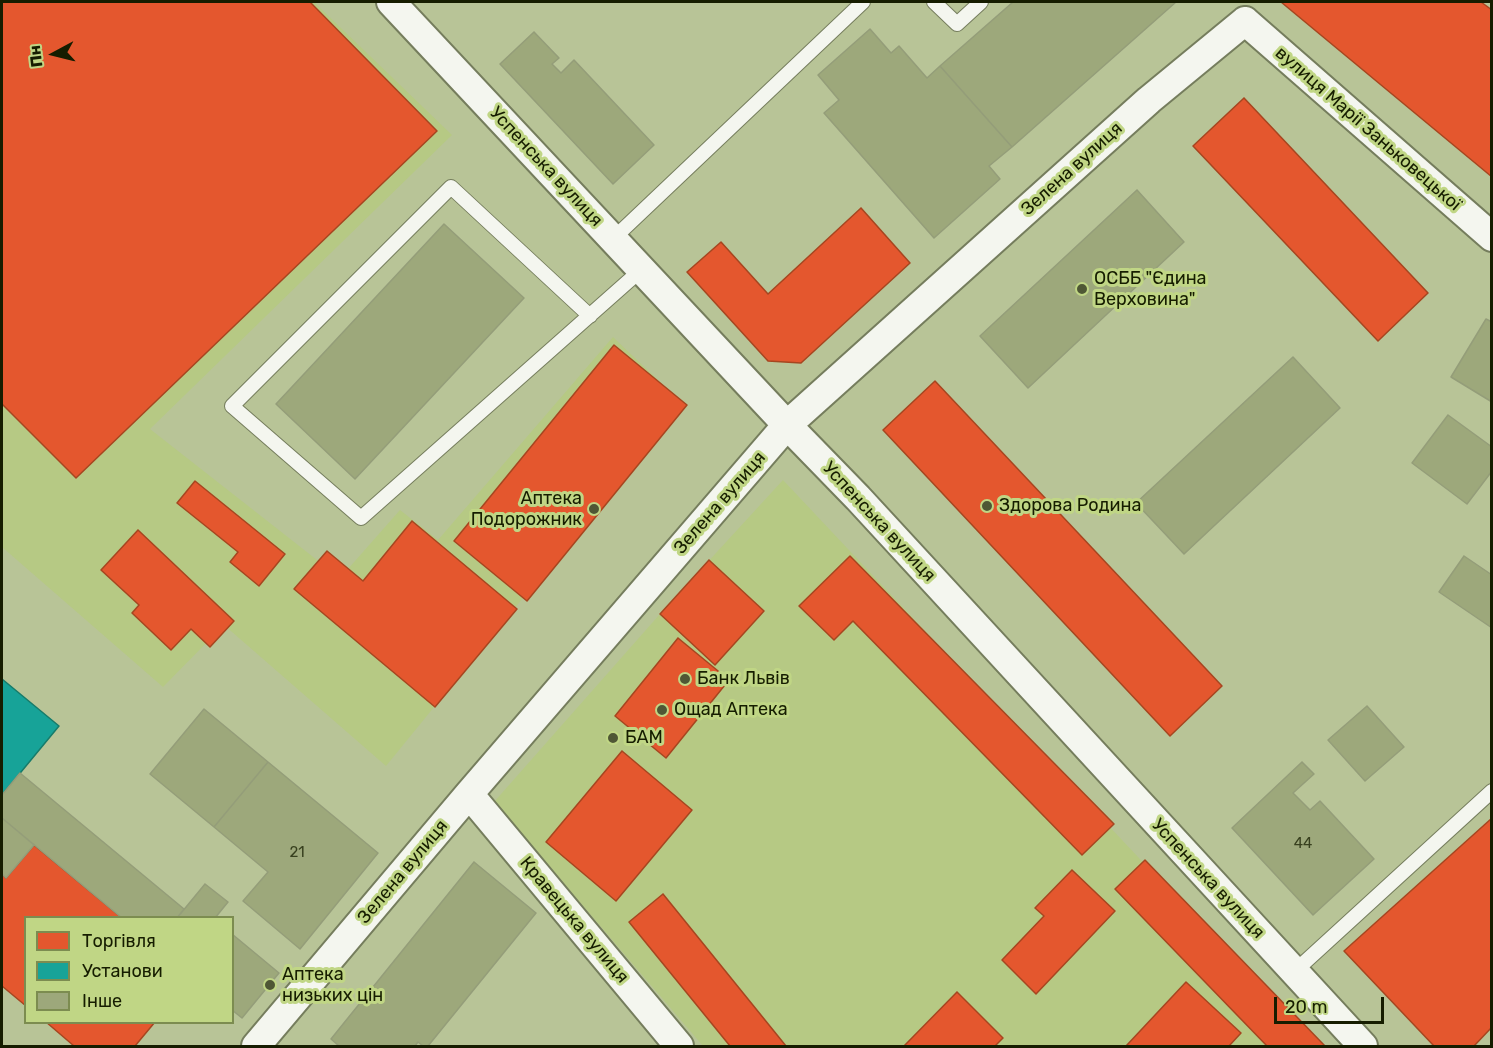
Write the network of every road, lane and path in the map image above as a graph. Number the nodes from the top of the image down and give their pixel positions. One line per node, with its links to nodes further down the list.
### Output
1 (390, 2): 7 (street, Успенська вулиця)
2 (863, 2): 7 (lane)
3 (934, 2): 4 (lane)
4 (981, 2)
5 (1243, 11): 6 (street, вулиця Марії Заньковецької); 10 (street, Зелена вулиця)
6 (1491, 237)
7 (614, 238): 8 (street, Успенська вулиця)
8 (641, 270): 9 (lane); 10 (street, Успенська вулиця)
9 (590, 316): 9 (lane)
10 (787, 425): 12 (street, Зелена вулиця); 13 (street, Успенська вулиця)
11 (1491, 791): 13 (lane)
12 (469, 794): 14 (street, Зелена вулиця); 15 (street, Кравецька вулиця)
13 (1294, 972): 16 (street, Успенська вулиця)
14 (256, 1047)
15 (679, 1047)
16 (1362, 1047)

